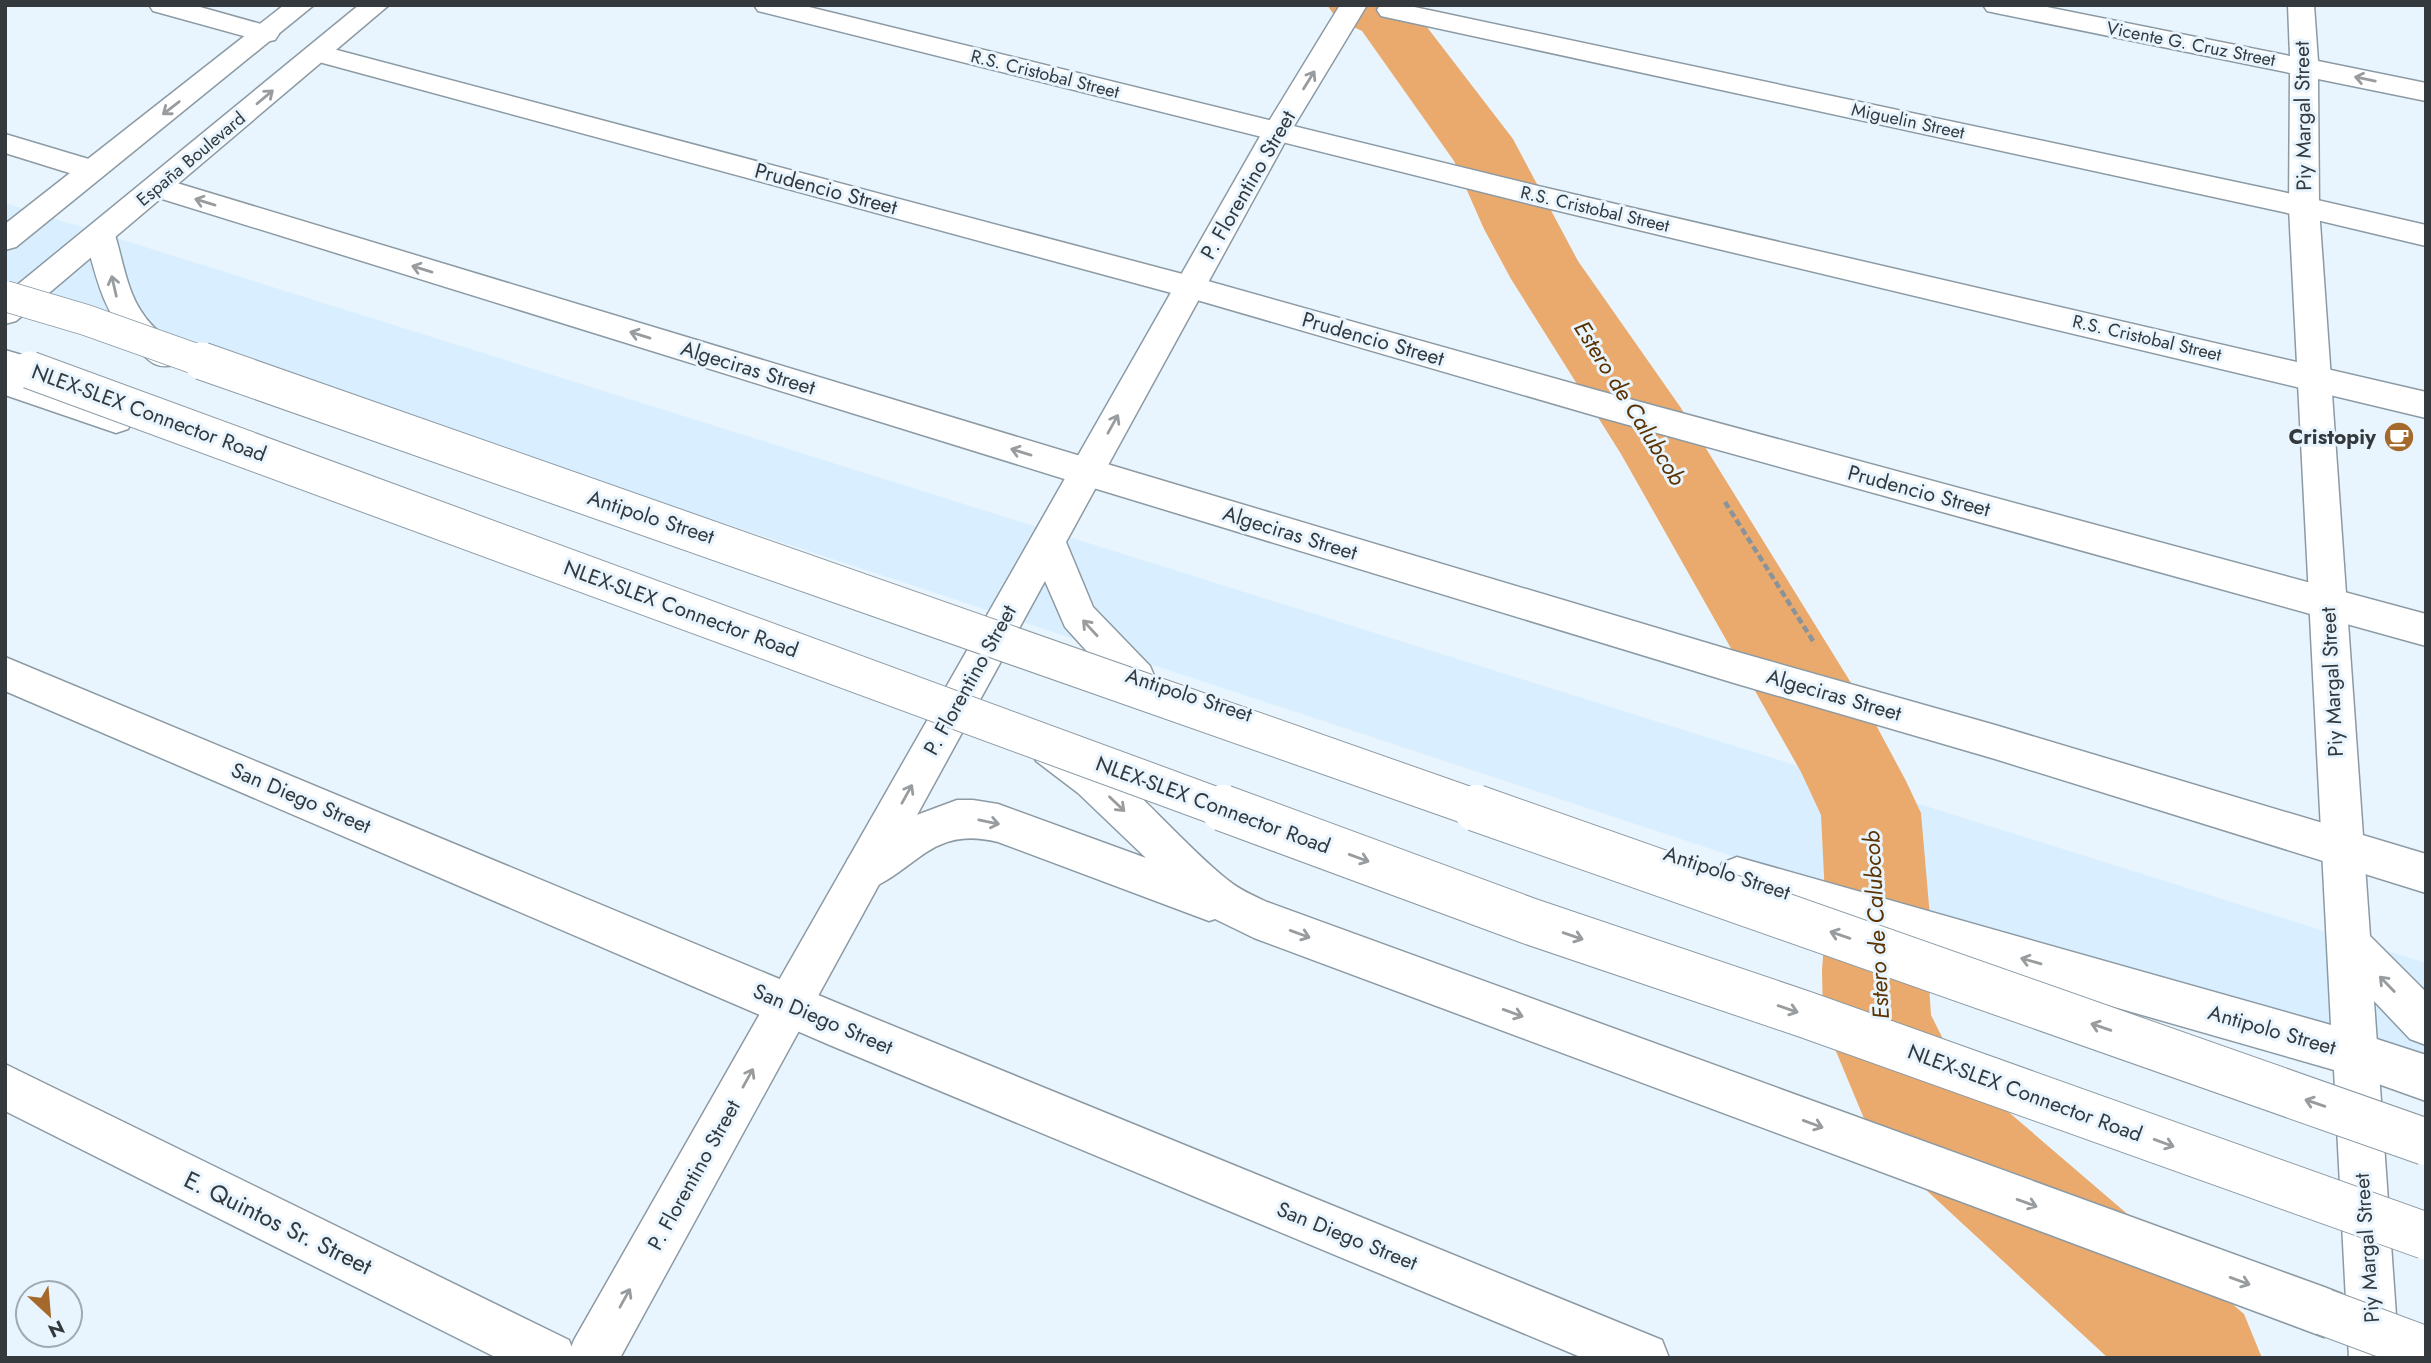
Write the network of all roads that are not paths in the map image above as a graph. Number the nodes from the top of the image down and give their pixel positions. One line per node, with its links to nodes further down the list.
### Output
1 (162, 5): 9 (main road)
2 (301, 5): 9 (main road)
3 (376, 5): 10 (main road, España Boulevard)
4 (767, 5): 13 (main road, R.S. Cristobal Street)
5 (1996, 5): 11 (main road, Vicente G. Cruz Street)
6 (2301, 5): 11 (main road, Piy Margal Street)
7 (1390, 9): 17 (main road, Miguelin Street)
8 (1347, 17): 13 (main road, P. Florentino Street, one-way to 8)
9 (265, 34): 15 (main road, one-way to 15)
10 (318, 53): 16 (main road, España Boulevard, one-way to 10); 21 (main road, Prudencio Street)
11 (2304, 66): 12 (main road, Vicente G. Cruz Street, one-way to 11); 17 (main road, Piy Margal Street)
12 (2426, 92)
13 (1277, 131): 21 (main road, P. Florentino Street); 25 (main road, R.S. Cristobal Street)
14 (5, 143): 15 (main road)
15 (92, 170): 20 (main road)
16 (157, 187): 18 (main road, España Boulevard); 28 (main road, Algeciras Street, one-way to 16)
17 (2304, 208): 19 (main road, Miguelin Street); 25 (main road, Piy Margal Street)
18 (100, 235): 23 (main road, España Boulevard); 32 (main road, Antipolo Street, one-way to 18)
19 (2426, 236)
20 (5, 240)
21 (1190, 287): 28 (main road, P. Florentino Street, one-way to 21); 30 (main road, Prudencio Street)
22 (5, 296): 46 (main road, one-way to 22, bridge)
23 (5, 313)
24 (5, 362): 47 (main road, NLEX-SLEX Connector Road, one-way to 47, bridge)
25 (2314, 377): 27 (main road, R.S. Cristobal Street); 30 (main road, Piy Margal Street)
26 (5, 382): 35 (main road)
27 (2426, 405)
28 (1087, 472): 29 (main road, P. Florentino Street); 36 (main road, Algeciras Street)
29 (1048, 542): 32 (main road, P. Florentino Street); 34 (main road, one-way to 29)
30 (2328, 603): 31 (main road, Prudencio Street); 36 (main road, Piy Margal Street)
31 (2426, 630)
32 (997, 632): 34 (main road, Antipolo Street); 35 (main road, P. Florentino Street)
33 (5, 673): 41 (main road, San Diego Street)
34 (1136, 678): 43 (main road, Antipolo Street, one-way to 34)
35 (956, 706): 37 (main road, P. Florentino Street, one-way to 35); 39 (main road, one-way to 39)
36 (2342, 848): 38 (main road, Algeciras Street); 40 (main road, Piy Margal Street)
37 (863, 873): 39 (main road, one-way to 39); 41 (main road, P. Florentino Street)
38 (2426, 874)
39 (1254, 918): 48 (main road, one-way to 48, bridge)
40 (2348, 944): 42 (main road, one-way to 40); 43 (main road, Piy Margal Street)
41 (789, 1004): 50 (main road, P. Florentino Street, one-way to 41); 51 (main road, San Diego Street)
42 (2426, 1023)
43 (2355, 1054): 44 (main road, Antipolo Street); 52 (main road, Piy Margal Street)
44 (2426, 1078)
45 (5, 1087): 49 (main road, E. Quintos Sr. Street)
46 (2426, 1142)
47 (2426, 1236)
48 (2426, 1350)
49 (551, 1358)
50 (592, 1358)
51 (1644, 1358)
52 (2374, 1358)

